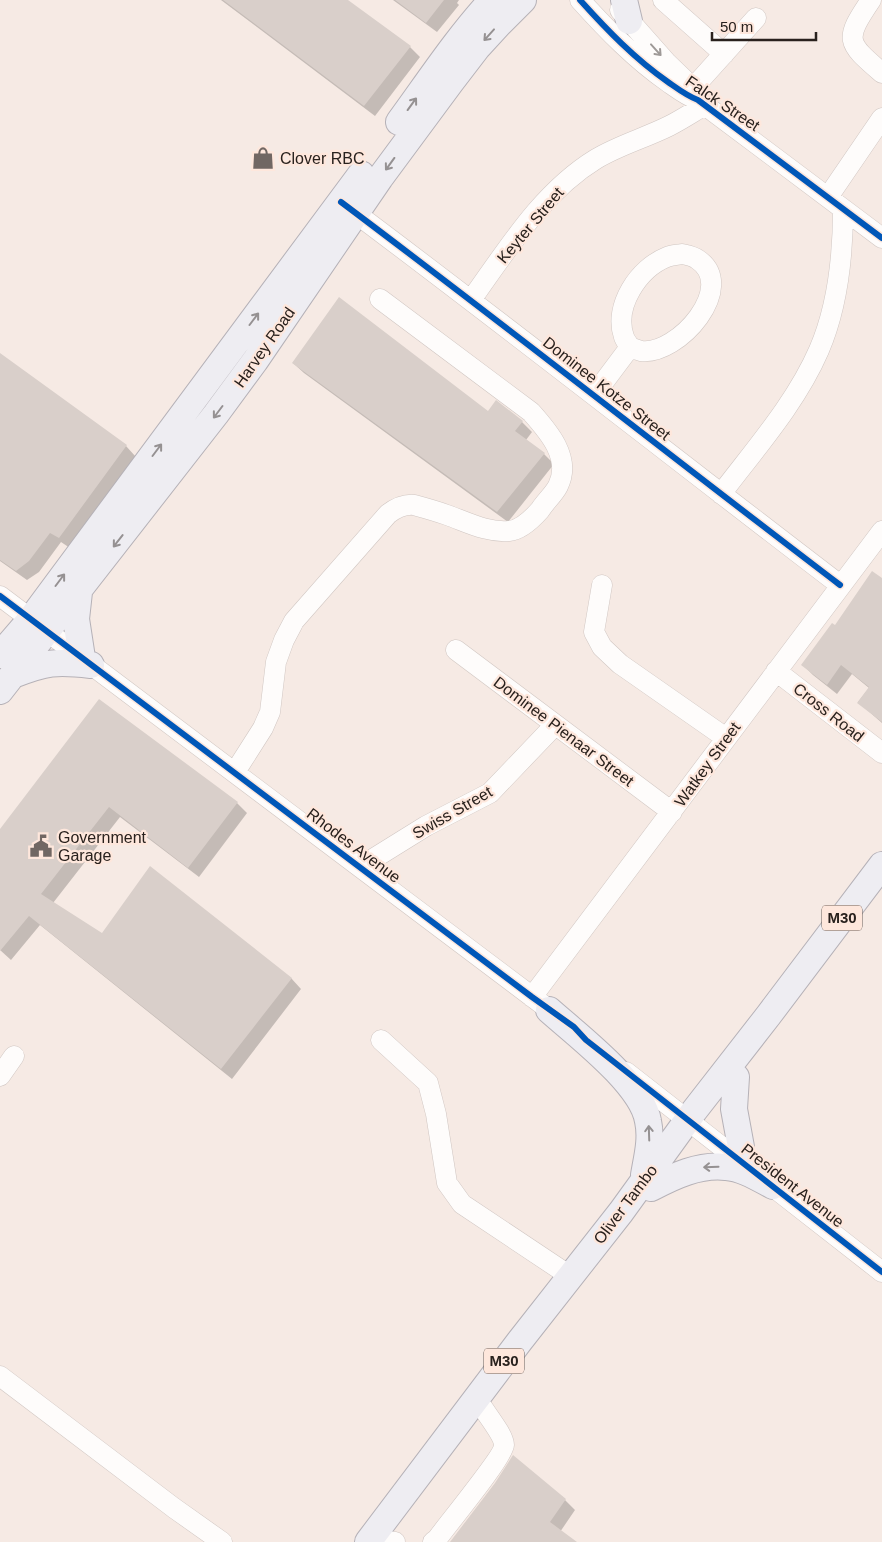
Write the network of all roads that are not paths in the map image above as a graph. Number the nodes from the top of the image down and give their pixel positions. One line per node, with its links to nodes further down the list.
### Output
1 (523, 0): 14 (main road, Harvey Road, one-way to 14)
2 (580, 0): 11 (street, Falck Street)
3 (612, 0): 7 (street, Falck Street)
4 (663, 0): 9 (street)
5 (871, 0): 10 (street)
6 (485, 6): 14 (main road, Harvey Road, one-way to 6)
7 (626, 10): 11 (street, Falck Street, one-way to 11)
8 (756, 18): 9 (street, Keyter Street)
9 (724, 54): 11 (street, Keyter Street)
10 (882, 73)
11 (699, 98): 13 (street, Falck Street); 17 (street, Keyter Street)
12 (882, 118): 13 (street)
13 (835, 203): 15 (street, Falck Street); 20 (street)
14 (348, 207): 17 (street, Dominee Kotze Street); 24 (main road, Harvey Road, one-way to 24); 26 (main road, Harvey Road, one-way to 14)
15 (882, 238)
16 (380, 299): 34 (street)
17 (471, 300): 19 (street, Dominee Kotze Street)
18 (630, 347): 18 (street); 19 (street)
19 (594, 395): 20 (street, Dominee Kotze Street)
20 (720, 494): 23 (street, Dominee Kotze Street)
21 (882, 531): 23 (street, Watkey Street)
22 (602, 585): 32 (street)
23 (840, 585): 29 (street, Watkey Street)
24 (78, 592): 26 (main road, Harvey Road); 28 (main road)
25 (0, 596): 26 (street, Rhodes Avenue)
26 (39, 626): 28 (street, Rhodes Avenue); 30 (main road, Harvey Road)
27 (456, 650): 31 (street, Dominee Pienaar Street)
28 (87, 661): 30 (main road); 34 (street, Rhodes Avenue)
29 (776, 671): 32 (street, Watkey Street); 33 (street, Cross Road)
30 (4, 674)
31 (555, 724): 35 (street, Dominee Pienaar Street); 37 (street, Swiss Street)
32 (726, 738): 35 (street, Watkey Street)
33 (882, 753)
34 (234, 772): 37 (street, Rhodes Avenue)
35 (672, 812): 39 (street, Watkey Street)
36 (882, 865): 44 (main road, Oliver Tambo / M30)
37 (360, 867): 39 (street, Rhodes Avenue)
38 (882, 884): 43 (main road, Oliver Tambo / M30)
39 (541, 1003): 44 (street, Rhodes Avenue); 46 (main road, one-way to 39)
40 (381, 1040): 49 (street)
41 (14, 1056): 42 (street)
42 (0, 1076)
43 (736, 1077): 44 (main road, Oliver Tambo / M30); 45 (main road)
44 (696, 1119): 45 (street, President Avenue); 46 (main road, Oliver Tambo / M30); 47 (street, President Avenue)
45 (741, 1147): 48 (street, President Avenue)
46 (647, 1184): 47 (main road, one-way to 46); 49 (main road, Oliver Tambo / M30); 50 (main road, Oliver Tambo / M30)
47 (773, 1186): 48 (street, President Avenue)
48 (881, 1266)
49 (570, 1276): 50 (main road, Oliver Tambo / M30)
50 (523, 1345): 52 (main road, Oliver Tambo / M30); 54 (main road, Oliver Tambo / M30)
51 (0, 1376): 53 (street)
52 (483, 1408): 54 (main road, Oliver Tambo / M30); 55 (street)
53 (222, 1542)
54 (384, 1542)
55 (433, 1542)

